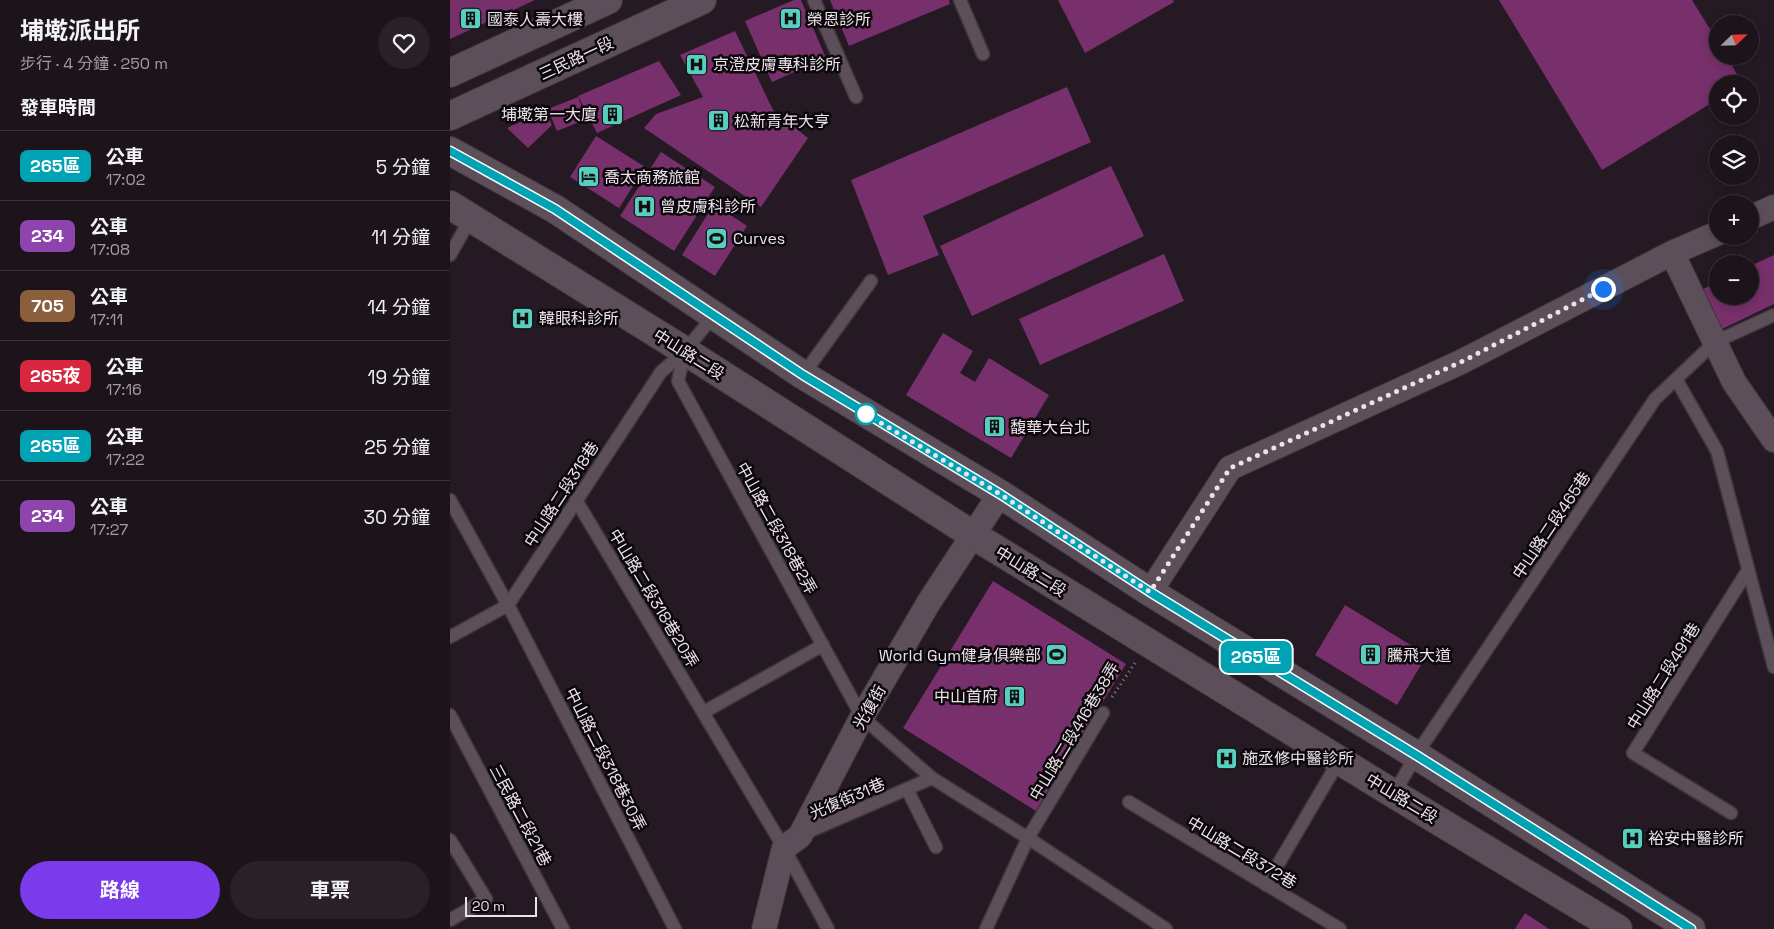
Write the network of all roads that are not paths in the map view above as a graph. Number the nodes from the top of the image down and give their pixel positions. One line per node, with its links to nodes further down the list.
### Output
1 (608, 0): 6 (main road)
2 (702, 0): 8 (main road, 三民路一段)
3 (814, 0): 7 (lane)
4 (960, 0): 5 (lane)
5 (983, 54)
6 (450, 73)
7 (856, 97)
8 (450, 116)
9 (450, 151): 17 (main road)
10 (1774, 207): 12 (street)
11 (460, 211): 15 (lane); 20 (main road, 中山路二段)
12 (1759, 214)
13 (1709, 237): 14 (street)
14 (1672, 253): 19 (street); 29 (street)
15 (450, 255)
16 (871, 281): 21 (lane)
17 (714, 314): 20 (lane); 21 (main road)
18 (1774, 315): 19 (lane, 中山路二段465巷)
19 (1715, 342): 22 (lane, 中山路二段465巷); 23 (street)
20 (685, 351): 26 (lane, 中山路二段318巷); 27 (main road, 中山路二段); 32 (lane, 中山路二段318巷2弄)
21 (803, 375): 24 (main road)
22 (1676, 379): 28 (lane); 38 (lane, 中山路二段465巷)
23 (1774, 440)
24 (1000, 494): 27 (street, 光復街); 29 (main road)
25 (450, 500): 30 (lane, 中山路二段318巷30弄)
26 (576, 500): 30 (lane, 中山路二段318巷); 34 (lane, 中山路二段318巷20弄)
27 (973, 535): 37 (street, 光復街); 39 (main road, 中山路二段)
28 (1748, 570): 33 (lane); 44 (lane, 中山路二段491巷)
29 (1150, 592): 38 (main road)
30 (508, 605): 31 (lane, 中山路二段318巷); 52 (lane, 中山路二段318巷30弄)
31 (450, 637)
32 (822, 645): 34 (lane); 37 (lane, 中山路二段318巷2弄)
33 (1774, 667)
34 (704, 712): 47 (lane, 中山路二段318巷20弄)
35 (1103, 713): 45 (lane, 中山路二段416巷38弄)
36 (450, 715): 51 (lane, 三民路二段21巷)
37 (862, 717): 40 (lane); 47 (street, 光復街)
38 (1416, 755): 42 (lane, 中山路二段465巷); 59 (main road)
39 (1340, 759): 42 (main road, 中山路二段); 49 (lane)
40 (932, 778): 41 (lane, 光復街31巷); 45 (lane)
41 (907, 789): 47 (lane, 光復街31巷); 48 (lane, 光復街31巷)
42 (1394, 794): 58 (main road, 中山路二段)
43 (1129, 802): 49 (lane, 中山路二段372巷)
44 (1731, 812)
45 (1028, 838): 55 (lane, 中山路二段416巷38弄); 56 (lane)
46 (450, 840): 50 (lane)
47 (792, 842): 53 (street, 光復街); 54 (lane, 中山路二段318巷20弄)
48 (936, 847)
49 (1266, 885): 57 (lane, 中山路二段372巷)
50 (450, 920)
51 (563, 929)
52 (675, 929)
53 (764, 929)
54 (828, 929)
55 (986, 929)
56 (1166, 929)
57 (1340, 929)
58 (1618, 929)
59 (1692, 929)

